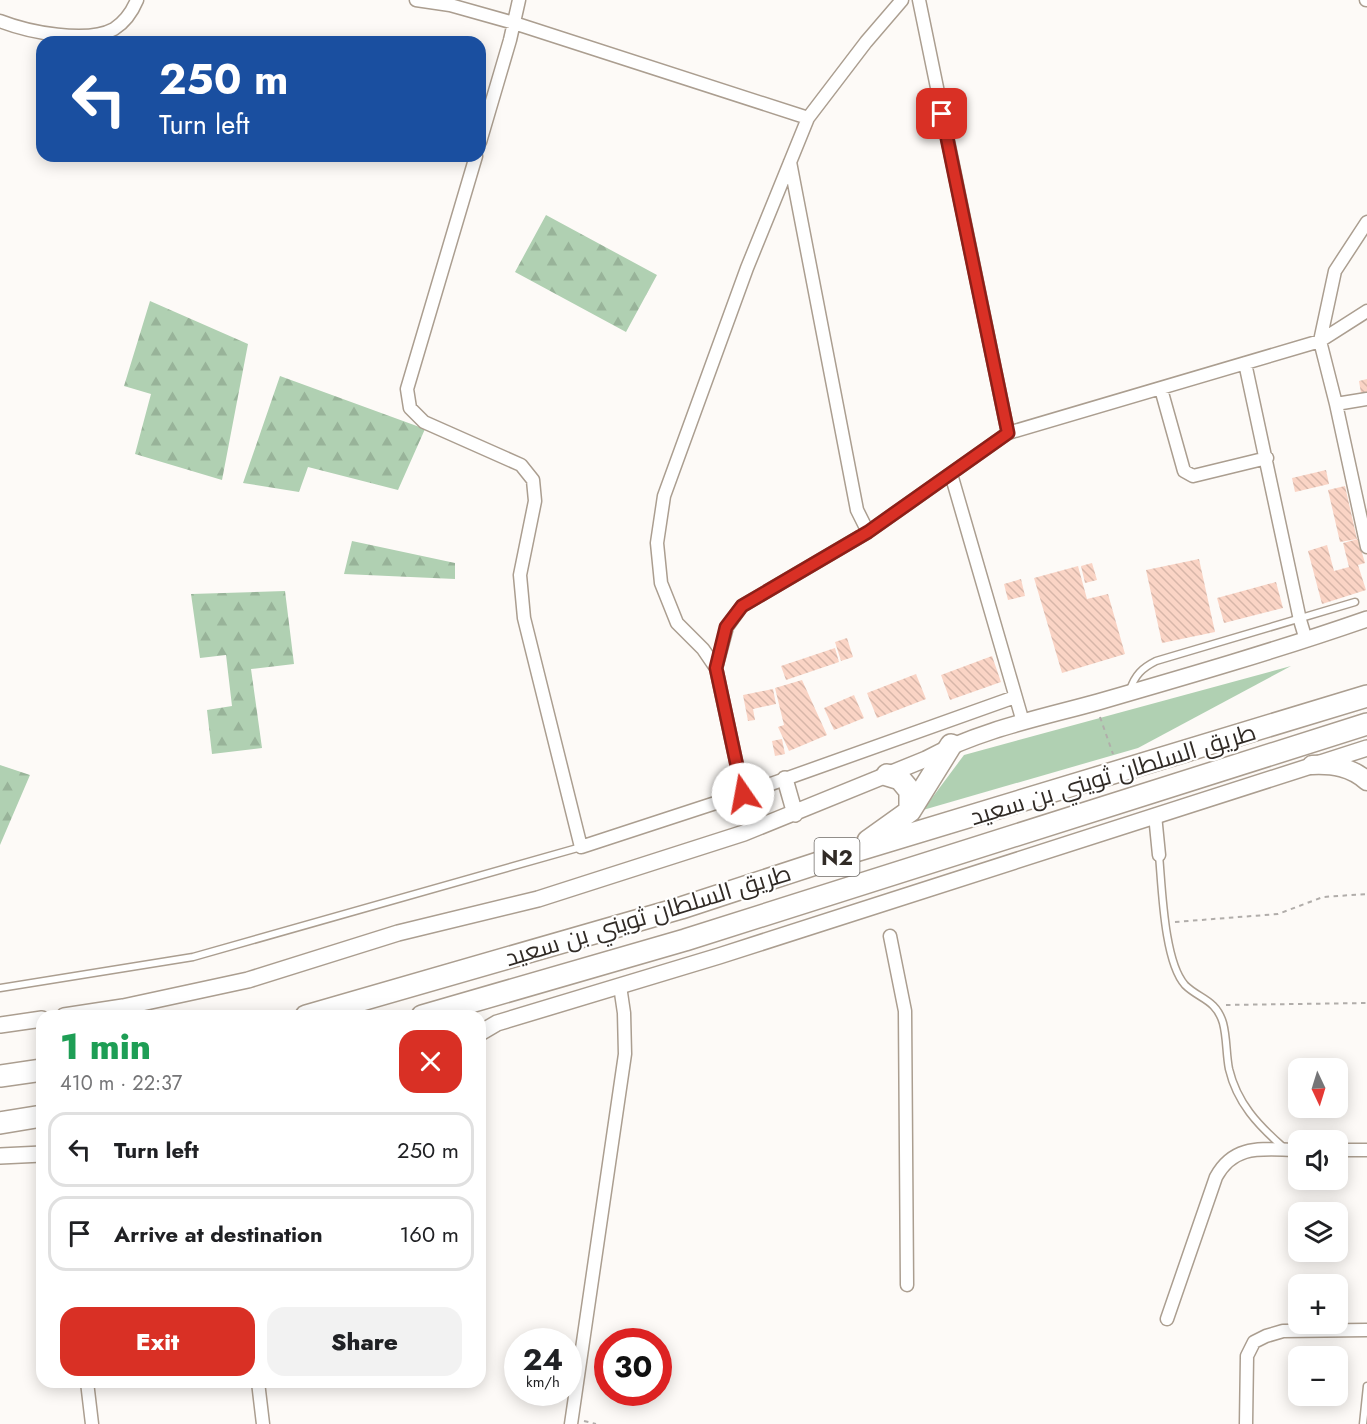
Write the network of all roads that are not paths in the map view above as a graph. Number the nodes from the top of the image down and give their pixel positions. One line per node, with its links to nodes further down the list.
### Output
1 (136, 0): 6 (street)
2 (416, 0): 7 (street)
3 (519, 0): 7 (street)
4 (902, 0): 8 (street)
5 (918, 0): 19 (street)
6 (0, 21)
7 (514, 23): 8 (street); 9 (street)
8 (808, 118): 11 (street)
9 (486, 121)
10 (474, 162): 44 (street)
11 (790, 162): 22 (street); 28 (street)
12 (1367, 222): 14 (street)
13 (1367, 311): 14 (street)
14 (1320, 341): 15 (street); 18 (street)
15 (1245, 363): 16 (street); 20 (street)
16 (1161, 389): 19 (street); 20 (street)
17 (1367, 399): 18 (street)
18 (1336, 405): 23 (street)
19 (1008, 433): 21 (street)
20 (1267, 458): 26 (street)
21 (951, 474): 22 (street); 31 (street)
22 (868, 532): 28 (street)
23 (1367, 547)
24 (1355, 603): 26 (lane)
25 (1367, 619): 27 (street)
26 (1300, 620): 27 (street); 29 (lane)
27 (1306, 640): 29 (street)
28 (716, 668): 40 (street)
29 (1129, 693): 32 (street)
30 (1367, 696): 45 (highway, طريق السلطان ثويني بن سعيد / N2)
31 (1015, 697): 32 (street); 38 (street)
32 (1023, 722): 34 (street)
33 (1367, 724): 52 (highway, طريق السلطان ثويني بن سعيد / N2)
34 (951, 745): 37 (street); 41 (highway)
35 (1367, 748): 36 (street)
36 (1312, 765): 39 (main road); 43 (street)
37 (887, 775): 41 (highway); 42 (street)
38 (785, 779): 40 (street); 42 (street)
39 (1367, 781)
40 (743, 794): 44 (street)
41 (910, 811): 45 (highway)
42 (795, 814): 50 (street)
43 (1155, 815): 46 (street); 48 (street)
44 (581, 847): 49 (lane)
45 (852, 852): 51 (highway, طريق السلطان ثويني بن سعيد / N2)
46 (1159, 855): 62 (lane)
47 (890, 936): 67 (street)
48 (620, 986): 55 (street); 75 (street)
49 (0, 988)
50 (103, 1010)
51 (327, 1010)
52 (443, 1010)
53 (36, 1020): 54 (street)
54 (0, 1025)
55 (486, 1029)
56 (36, 1071): 57 (highway)
57 (0, 1076)
58 (36, 1104): 59 (highway)
59 (0, 1108)
60 (36, 1117): 61 (highway)
61 (0, 1123)
62 (1286, 1150): 68 (street)
63 (1348, 1150): 64 (street)
64 (1367, 1150)
65 (36, 1154): 66 (street)
66 (0, 1156)
67 (907, 1285)
68 (1167, 1319)
69 (1367, 1330): 76 (street)
70 (1367, 1386): 77 (lane)
71 (88, 1388): 73 (street)
72 (259, 1388): 74 (street)
73 (92, 1424)
74 (263, 1424)
75 (571, 1424)
76 (1246, 1424)
77 (1363, 1424)

